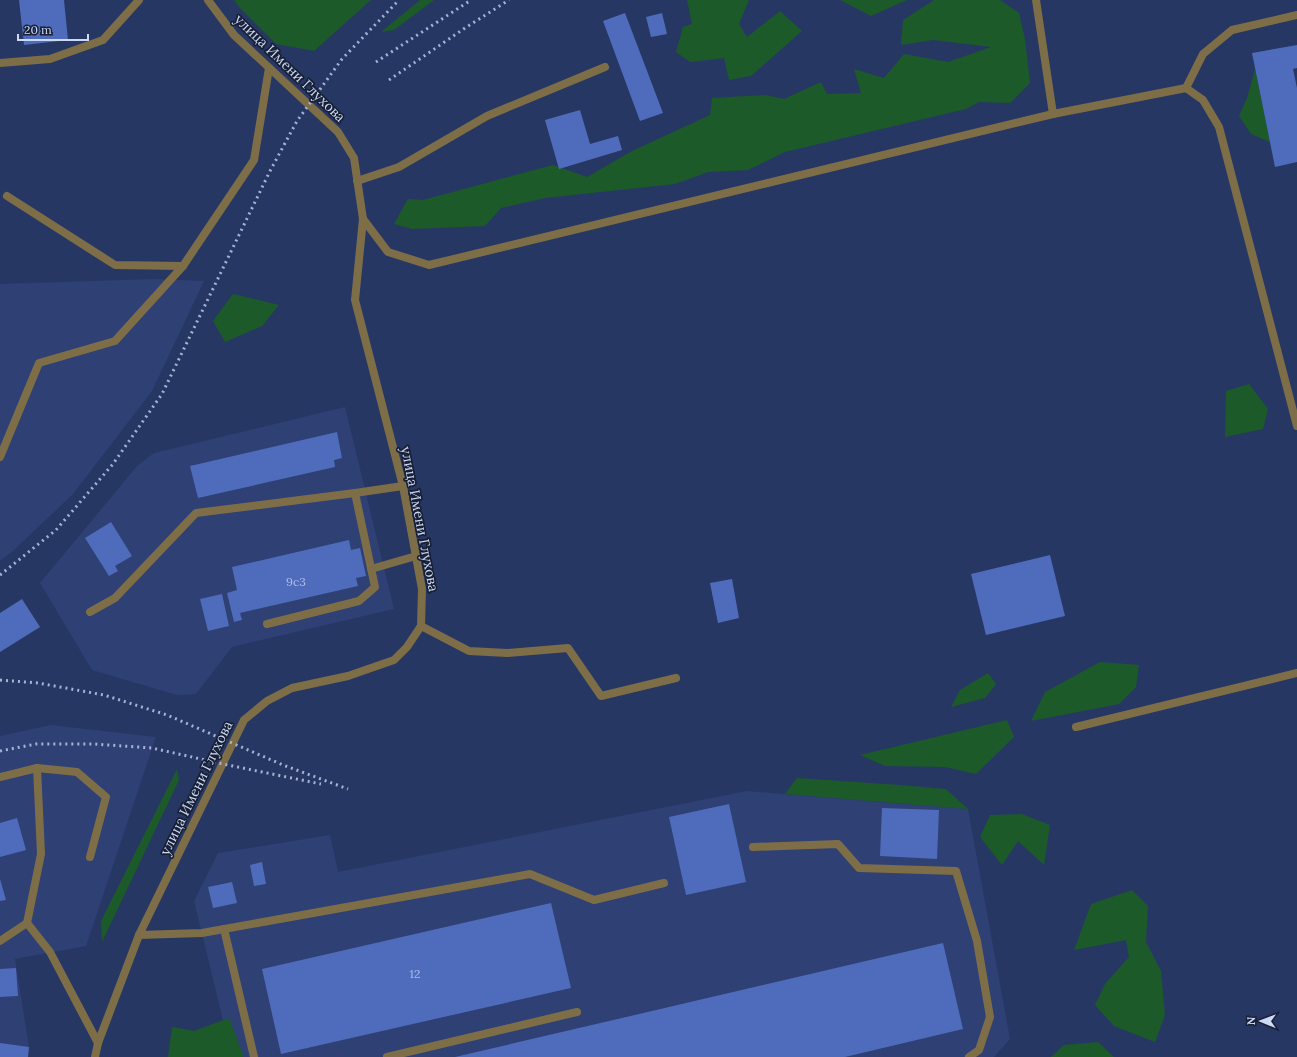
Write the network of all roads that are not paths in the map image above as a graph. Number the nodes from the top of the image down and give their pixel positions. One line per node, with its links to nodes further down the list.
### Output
1 (139, 0): 5 (street)
2 (208, 0): 7 (street, улица Имени Глухова)
3 (1036, 0): 9 (street)
4 (1297, 15): 8 (street)
5 (0, 63)
6 (605, 67): 10 (street)
7 (269, 68): 10 (street, улица Имени Глухова); 13 (street)
8 (1186, 88): 9 (street); 14 (street)
9 (1053, 114): 12 (street)
10 (357, 181): 12 (street, улица Имени Глухова)
11 (7, 196): 13 (street)
12 (363, 219): 16 (street, улица Имени Глухова)
13 (182, 266): 15 (street)
14 (1297, 426)
15 (0, 457)
16 (403, 486): 17 (street); 18 (street, улица Имени Глухова)
17 (356, 493): 19 (street); 20 (street)
18 (416, 556): 19 (street); 22 (street, улица Имени Глухова)
19 (371, 569): 21 (street)
20 (90, 612)
21 (268, 624)
22 (421, 626): 24 (street); 33 (street, улица Имени Глухова)
23 (1297, 674): 25 (street)
24 (676, 678)
25 (1076, 727)
26 (37, 768): 27 (street); 29 (street); 31 (street)
27 (0, 777)
28 (753, 847): 40 (street)
29 (90, 858)
30 (664, 883): 32 (street)
31 (27, 923): 34 (street); 36 (street)
32 (224, 929): 33 (street); 38 (street)
33 (139, 935): 36 (street, улица Имени Глухова)
34 (0, 941)
35 (577, 1012): 39 (street)
36 (98, 1043): 37 (street, улица Имени Глухова)
37 (95, 1057)
38 (254, 1057)
39 (387, 1057)
40 (969, 1057)

